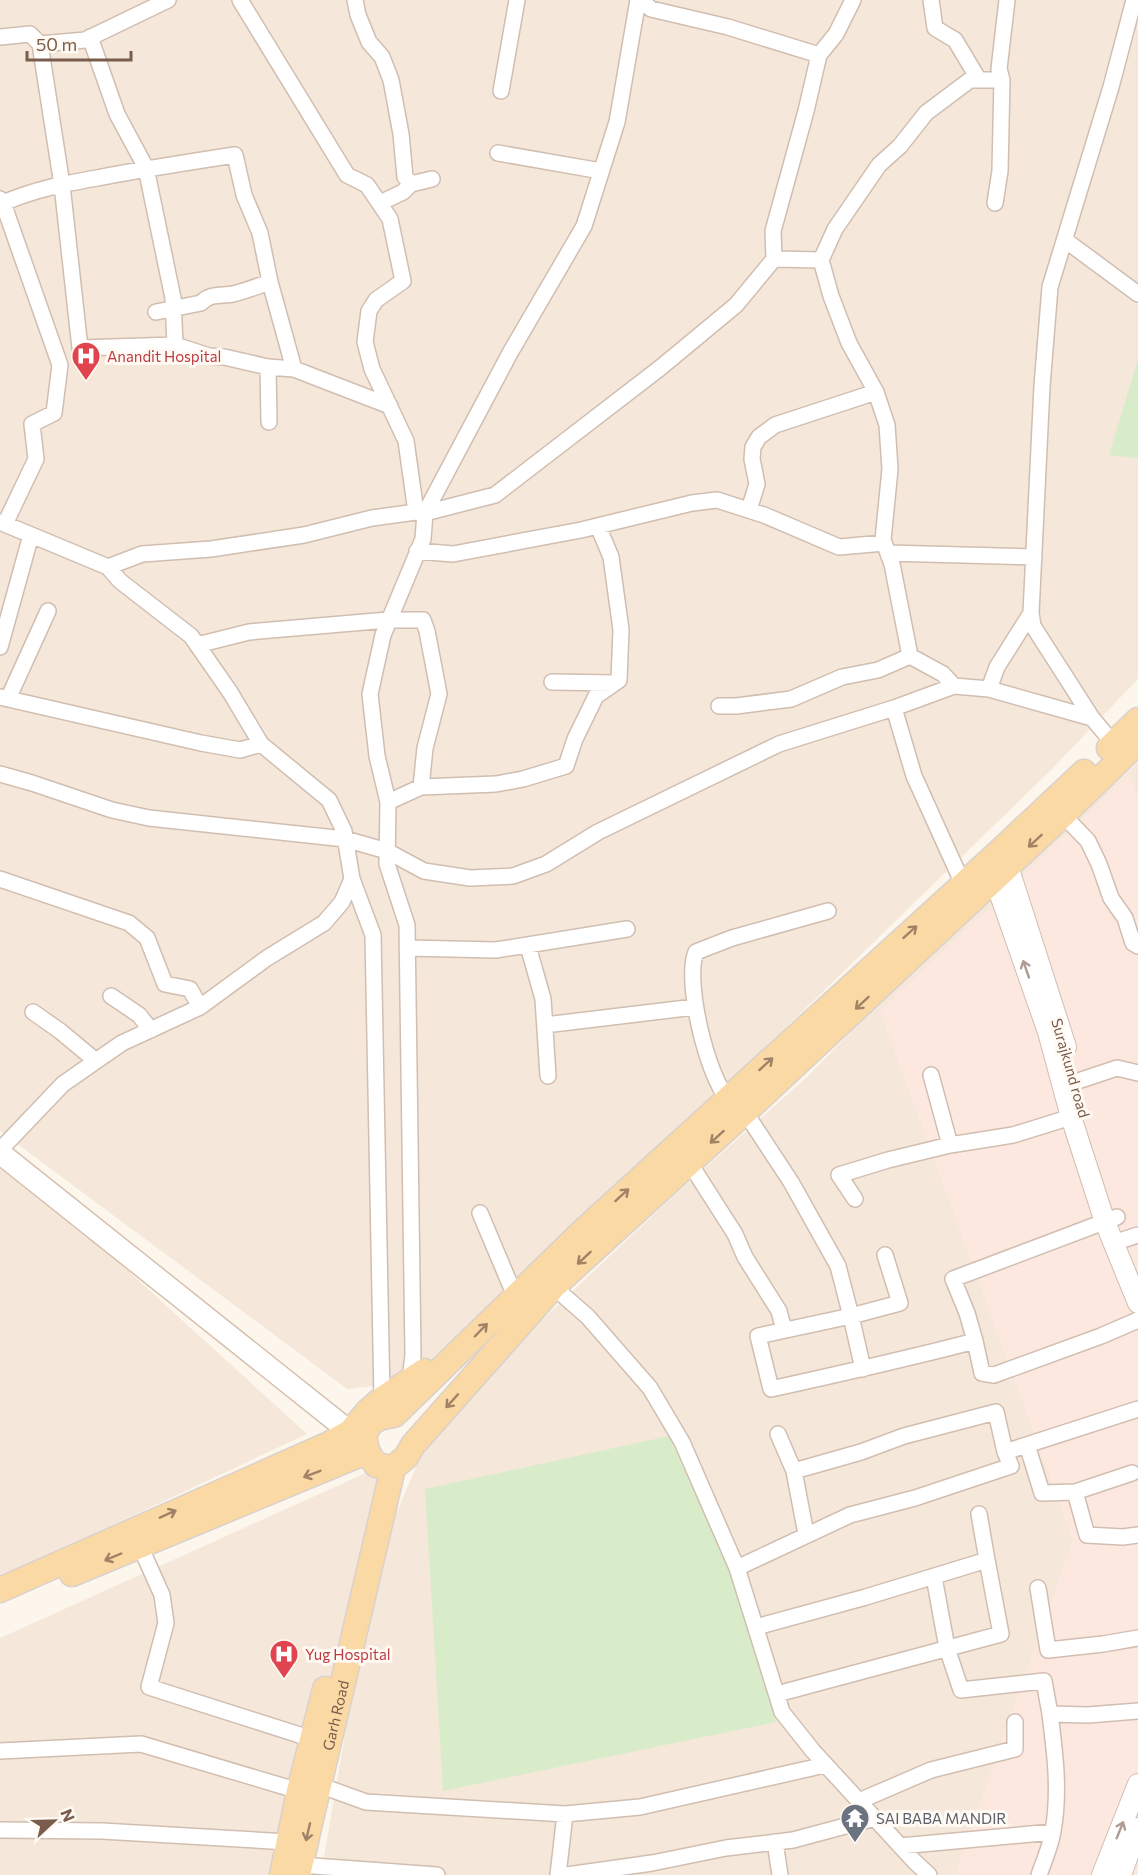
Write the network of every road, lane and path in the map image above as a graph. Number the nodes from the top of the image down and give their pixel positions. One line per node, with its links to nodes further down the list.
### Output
1 (168, 0): 12 (street)
2 (240, 0): 26 (street)
3 (355, 0): 22 (street)
4 (517, 0): 17 (street)
5 (640, 0): 14 (street); 20 (street)
6 (853, 0): 14 (street)
7 (931, 0): 15 (street)
8 (1007, 0): 16 (street)
9 (1134, 0): 10 (street)
10 (1133, 26): 27 (street)
11 (0, 37): 13 (street)
12 (90, 37): 13 (street); 19 (street)
13 (40, 44): 23 (street)
14 (819, 55): 28 (street)
15 (979, 80): 16 (street); 29 (street)
16 (1002, 80): 25 (street)
17 (501, 91)
18 (498, 153): 20 (street)
19 (146, 168): 23 (street); 30 (street); 32 (street)
20 (602, 171): 41 (street)
21 (432, 179): 22 (street)
22 (411, 184): 26 (street)
23 (62, 185): 24 (street); 34 (street)
24 (2, 201): 42 (street)
25 (995, 202)
26 (380, 203): 38 (street)
27 (1065, 240): 31 (street); 47 (street)
28 (774, 259): 29 (street); 41 (street)
29 (820, 260): 37 (street)
30 (270, 282): 32 (street); 36 (street)
31 (1138, 294)
32 (174, 308): 33 (street); 34 (street)
33 (156, 312)
34 (175, 345): 35 (street)
35 (268, 367): 36 (street); 39 (street)
36 (294, 369): 38 (street)
37 (876, 392): 40 (street); 45 (street)
38 (390, 406): 41 (street)
39 (269, 422)
40 (748, 510): 43 (street); 45 (street)
41 (420, 512): 46 (street); 48 (street)
42 (3, 523): 44 (street)
43 (598, 526): 46 (street); 56 (street)
44 (31, 535): 48 (street); 53 (street)
45 (886, 548): 47 (street); 54 (street)
46 (417, 551): 51 (street)
47 (1034, 557): 50 (street)
48 (108, 567): 52 (street)
49 (48, 611): 59 (street)
50 (1031, 613): 58 (street); 62 (street)
51 (388, 620): 52 (street); 67 (street); 68 (street)
52 (197, 645): 64 (street)
53 (0, 647)
54 (910, 656): 57 (street); 60 (street)
55 (552, 682): 56 (street)
56 (614, 683): 67 (street)
57 (954, 686): 58 (street); 61 (street)
58 (989, 689): 62 (street)
59 (4, 698): 64 (street)
60 (718, 706)
61 (894, 708): 71 (street); 75 (street)
62 (1092, 718): 65 (street)
63 (1138, 720): 65 (main road)
64 (261, 744): 70 (street)
65 (1125, 747): 69 (main road); 72 (main road)
66 (0, 774): 70 (street)
67 (421, 788): 68 (street)
68 (388, 802): 71 (street)
69 (1063, 814): 72 (main road, one-way to 72); 79 (street)
70 (345, 839): 71 (street); 74 (street)
71 (387, 851): 80 (street)
72 (998, 864): 75 (main road); 91 (street, Surajkund road); 92 (main road, one-way to 92)
73 (0, 879): 82 (street)
74 (352, 879): 82 (street); 113 (street)
75 (963, 884): 92 (main road, one-way to 75)
76 (828, 911): 83 (street)
77 (627, 929): 78 (street)
78 (528, 946): 80 (street); 85 (street)
79 (1138, 946)
80 (407, 948): 112 (street)
81 (111, 996): 86 (street)
82 (200, 1007): 86 (street)
83 (695, 1007): 85 (street); 92 (street)
84 (33, 1012): 87 (street)
85 (545, 1025): 90 (street)
86 (151, 1029): 87 (street)
87 (96, 1062): 95 (street)
88 (1138, 1073): 91 (street)
89 (931, 1075): 94 (street)
90 (548, 1076)
91 (1070, 1083): 93 (street, Surajkund road)
92 (734, 1107): 96 (main road, one-way to 96); 103 (main road, one-way to 92); 106 (street)
93 (1078, 1115): 94 (street); 99 (street, Surajkund road)
94 (950, 1145): 97 (street)
95 (0, 1151): 115 (main road)
96 (689, 1162): 103 (main road, one-way to 103); 108 (street)
97 (855, 1199)
98 (480, 1213): 104 (street)
99 (1111, 1219): 100 (street, Surajkund road); 109 (street)
100 (1126, 1239): 102 (street, Surajkund road); 105 (street)
101 (885, 1255): 106 (street)
102 (1138, 1269)
103 (546, 1280): 104 (main road); 119 (main road, one-way to 119); 128 (street)
104 (515, 1296): 110 (main road, one-way to 104)
105 (1138, 1303)
106 (851, 1316): 108 (street); 111 (street)
107 (1138, 1320): 109 (street)
108 (784, 1330): 111 (street)
109 (975, 1341): 111 (street)
110 (453, 1359): 112 (main road); 119 (main road, Garh Road)
111 (863, 1369)
112 (410, 1380): 113 (main road)
113 (382, 1399): 115 (main road)
114 (1138, 1408): 117 (street)
115 (350, 1432): 129 (main road, one-way to 115)
116 (778, 1434): 120 (street)
117 (1027, 1445): 118 (street); 122 (street)
118 (1005, 1452): 120 (street); 124 (street)
119 (385, 1460): 126 (main road, one-way to 126); 137 (main road, Garh Road)
120 (794, 1471): 124 (street)
121 (1132, 1473): 122 (street)
122 (1075, 1492): 125 (street)
123 (979, 1514): 127 (street)
124 (806, 1534): 128 (street)
125 (1138, 1535)
126 (140, 1545): 129 (main road, one-way to 129); 142 (street)
127 (987, 1560): 130 (street); 136 (street)
128 (737, 1568): 134 (street)
129 (46, 1577): 132 (main road); 133 (main road)
130 (934, 1577): 134 (street); 136 (street)
131 (1038, 1588): 135 (street)
132 (0, 1590)
133 (0, 1607)
134 (756, 1627): 138 (street)
135 (1138, 1638)
136 (947, 1648): 138 (street); 140 (street)
137 (337, 1672): 142 (main road, Garh Road); 146 (main road, Garh Road)
138 (777, 1694): 144 (street)
139 (1138, 1711): 140 (street)
140 (1050, 1714): 152 (street)
141 (1015, 1722): 147 (street)
142 (312, 1739): 146 (main road, Garh Road)
143 (0, 1751): 146 (street)
144 (825, 1764): 147 (street); 148 (street)
145 (1138, 1784): 165 (street, one-way to 145)
146 (309, 1788): 148 (street); 153 (main road, Garh Road); 157 (main road, Garh Road, one-way to 157)
147 (859, 1801): 149 (street)
148 (565, 1814): 160 (street)
149 (875, 1818): 154 (street); 155 (street)
150 (1138, 1828): 166 (street)
151 (0, 1830): 153 (street)
152 (1053, 1832): 155 (street); 164 (street)
153 (288, 1842): 157 (main road, Garh Road)
154 (775, 1842): 156 (street); 162 (street)
155 (900, 1846): 163 (street)
156 (664, 1868): 158 (street)
157 (293, 1872): 159 (street)
158 (593, 1873): 161 (street)
159 (437, 1875)
160 (558, 1875)
161 (567, 1875)
162 (780, 1875)
163 (929, 1875)
164 (1039, 1875)
165 (1102, 1875)
166 (1121, 1875)

